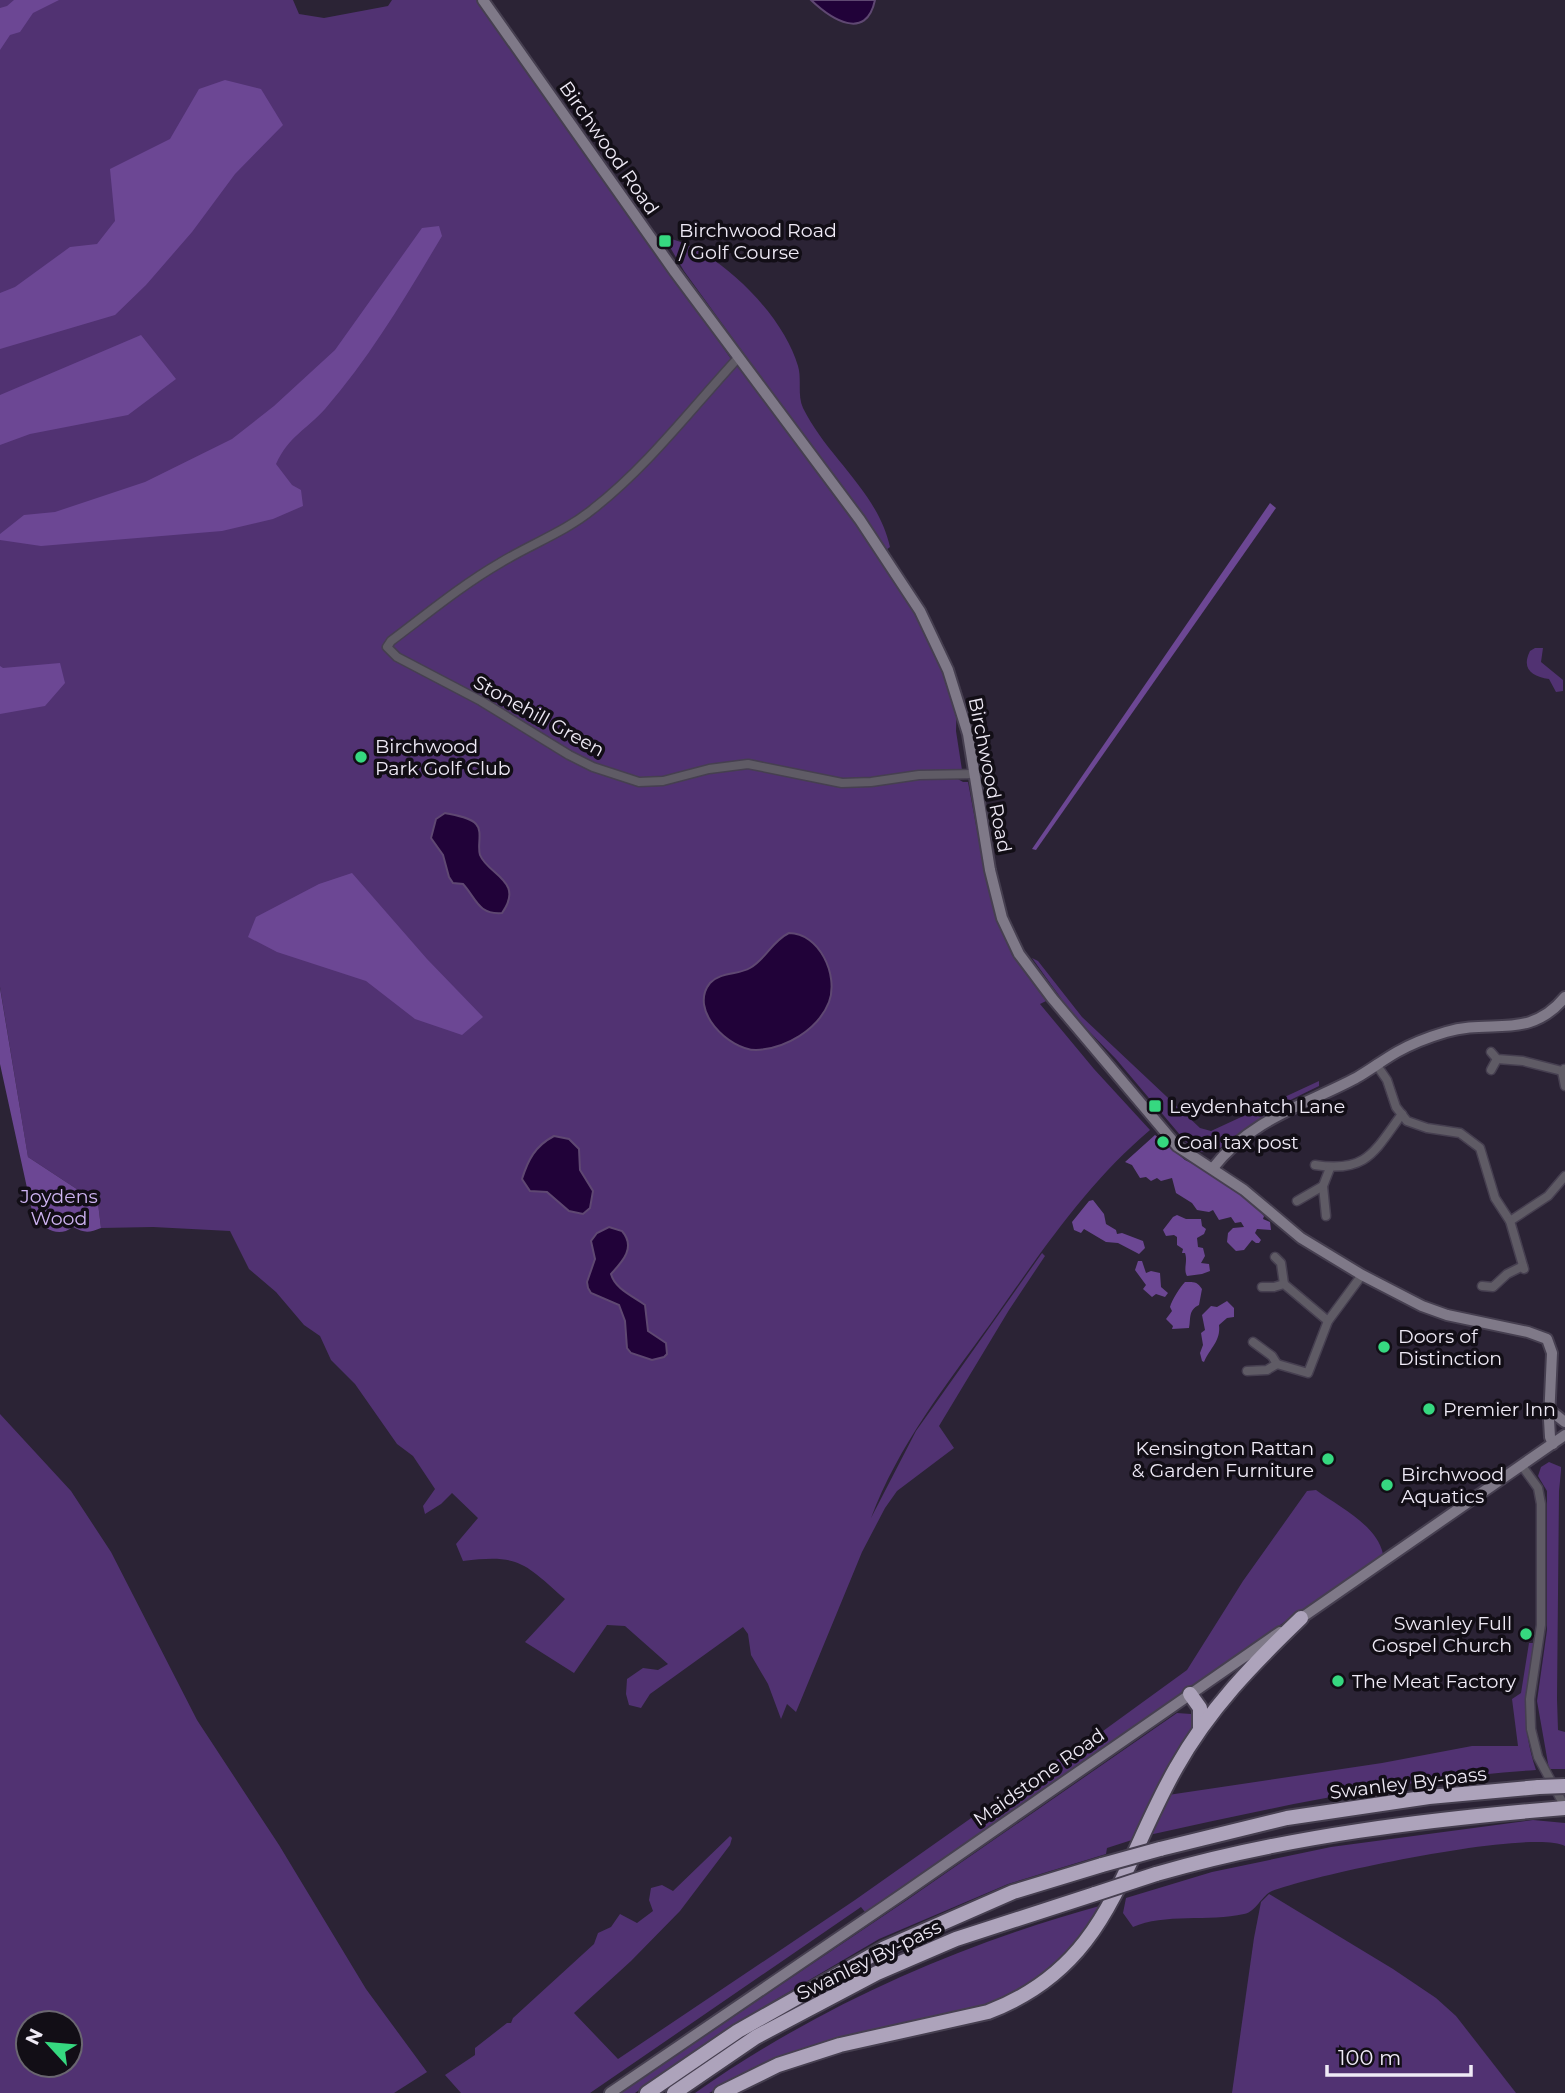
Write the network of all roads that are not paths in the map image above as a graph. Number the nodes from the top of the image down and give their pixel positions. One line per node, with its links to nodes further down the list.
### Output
1 (483, 0): 2 (street, Birchwood Road)
2 (738, 358): 3 (street, Birchwood Road); 3 (street, Stonehill Green)
3 (975, 774): 13 (street, Birchwood Road)
4 (1565, 997): 7 (street)
5 (1491, 1052): 6 (street)
6 (1497, 1059): 8 (street); 9 (street)
7 (1376, 1064): 11 (street); 13 (street)
8 (1563, 1069): 10 (street)
9 (1491, 1070)
10 (1565, 1086)
11 (1402, 1114): 14 (street); 19 (street)
12 (1315, 1165): 14 (street)
13 (1213, 1168): 21 (street, Birchwood Road)
14 (1330, 1168): 16 (street)
15 (1565, 1175): 19 (street)
16 (1323, 1186): 17 (street); 18 (street)
17 (1297, 1202)
18 (1326, 1216)
19 (1510, 1221): 23 (street)
20 (1275, 1257): 22 (street)
21 (1362, 1275): 25 (street); 29 (street, Birchwood Road)
22 (1284, 1284): 24 (street); 25 (street)
23 (1482, 1286)
24 (1262, 1287)
25 (1328, 1321): 27 (street)
26 (1253, 1342): 27 (street)
27 (1277, 1364): 28 (street)
28 (1247, 1371)
29 (1551, 1411): 30 (street); 32 (street, Birchwood Road)
30 (1565, 1422)
31 (1565, 1435): 32 (street, Maidstone Road)
32 (1553, 1444): 33 (street, Maidstone Road)
33 (1522, 1466): 34 (street, Maidstone Road); 38 (street)
34 (1301, 1618): 35 (street, Maidstone Road); 36 (highway)
35 (1190, 1694): 36 (highway); 40 (street, Maidstone Road)
36 (1200, 1728): 42 (highway)
37 (1565, 1786): 39 (highway, Swanley By-pass, bridge)
38 (1565, 1807): 41 (highway, Swanley By-pass, bridge)
39 (649, 2091)
40 (610, 2093)
41 (674, 2093)
42 (721, 2093)

